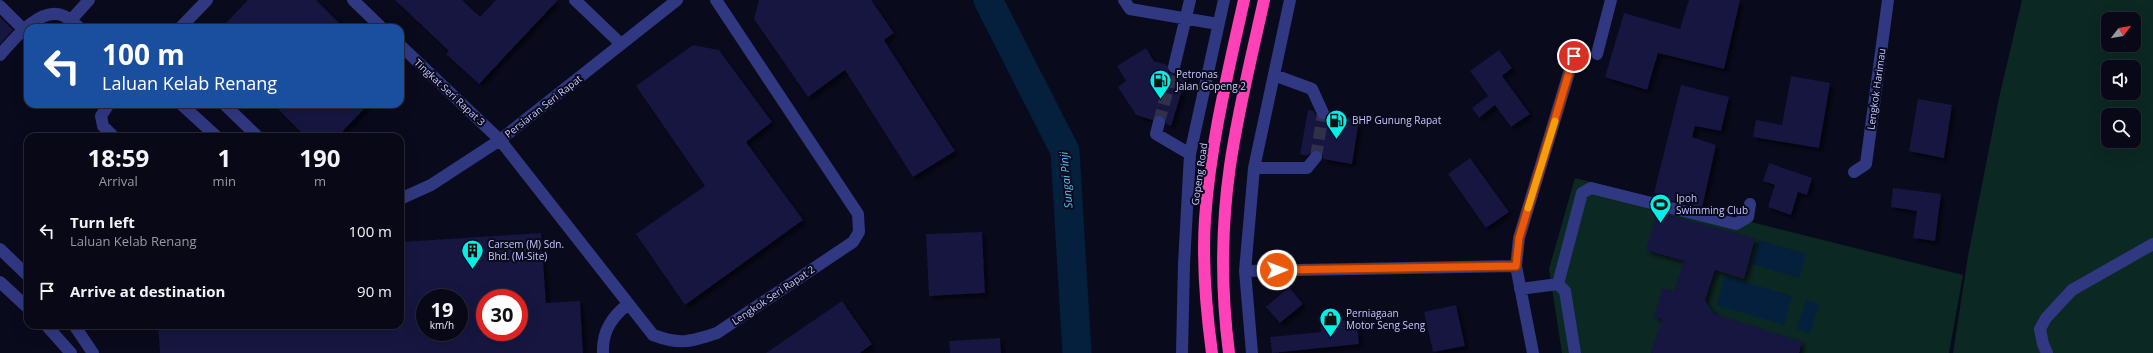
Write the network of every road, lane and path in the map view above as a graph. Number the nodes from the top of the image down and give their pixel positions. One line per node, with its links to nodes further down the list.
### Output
1 (89, 0): 18 (street)
2 (207, 0): 19 (street)
3 (352, 0): 20 (street)
4 (575, 0): 23 (street)
5 (677, 0): 23 (street, Persiaran Seri Rapat)
6 (716, 0): 57 (street, Lengkok Seri Rapat 2)
7 (1124, 0): 16 (street)
8 (1190, 0): 16 (street)
9 (1224, 0): 21 (street)
10 (1244, 0): 66 (highway, Gopeng Road)
11 (1264, 0): 67 (highway)
12 (1290, 0): 29 (street)
13 (1611, 0): 25 (street)
14 (1888, 0): 42 (street, Lengkok Harimau)
15 (0, 6): 22 (street)
16 (1186, 18): 21 (street); 28 (street)
17 (30, 24): 18 (street)
18 (75, 24)
19 (184, 24)
20 (378, 24)
21 (1218, 24): 39 (street)
22 (23, 29): 26 (street)
23 (621, 44): 38 (street, Persiaran Seri Rapat)
24 (404, 49): 38 (street, Tingkat Seri Rapat 3)
25 (1597, 54)
26 (0, 55)
27 (1574, 56): 48 (street)
28 (1174, 67)
29 (1274, 75): 33 (street); 41 (street)
30 (106, 108): 35 (street)
31 (185, 108): 36 (street)
32 (228, 108): 37 (street)
33 (1323, 113)
34 (1159, 122): 39 (street)
35 (110, 133)
36 (213, 133)
37 (254, 133)
38 (500, 140): 43 (street, Persiaran Seri Rapat); 57 (street, Lengkok Seri Rapat 2)
39 (1190, 154): 47 (street)
40 (1316, 157): 41 (street)
41 (1254, 168): 49 (street)
42 (1854, 172)
43 (404, 197)
44 (1750, 204): 52 (street)
45 (2153, 244): 71 (street)
46 (0, 249): 50 (street)
47 (1184, 264): 64 (street); 65 (street)
48 (1516, 266): 49 (street); 53 (street)
49 (1245, 270): 68 (street)
50 (24, 272)
51 (0, 282): 54 (street)
52 (1558, 284): 53 (street); 70 (street)
53 (1520, 289): 69 (street)
54 (15, 296): 55 (street); 56 (street)
55 (24, 299)
56 (24, 304)
57 (628, 304): 63 (street)
58 (50, 329): 61 (street)
59 (59, 329): 61 (street)
60 (77, 329): 62 (street)
61 (72, 353)
62 (93, 353)
63 (603, 353)
64 (1182, 353)
65 (1189, 353)
66 (1212, 353)
67 (1229, 353)
68 (1252, 353)
69 (1533, 353)
70 (1575, 353)
71 (2047, 353)

